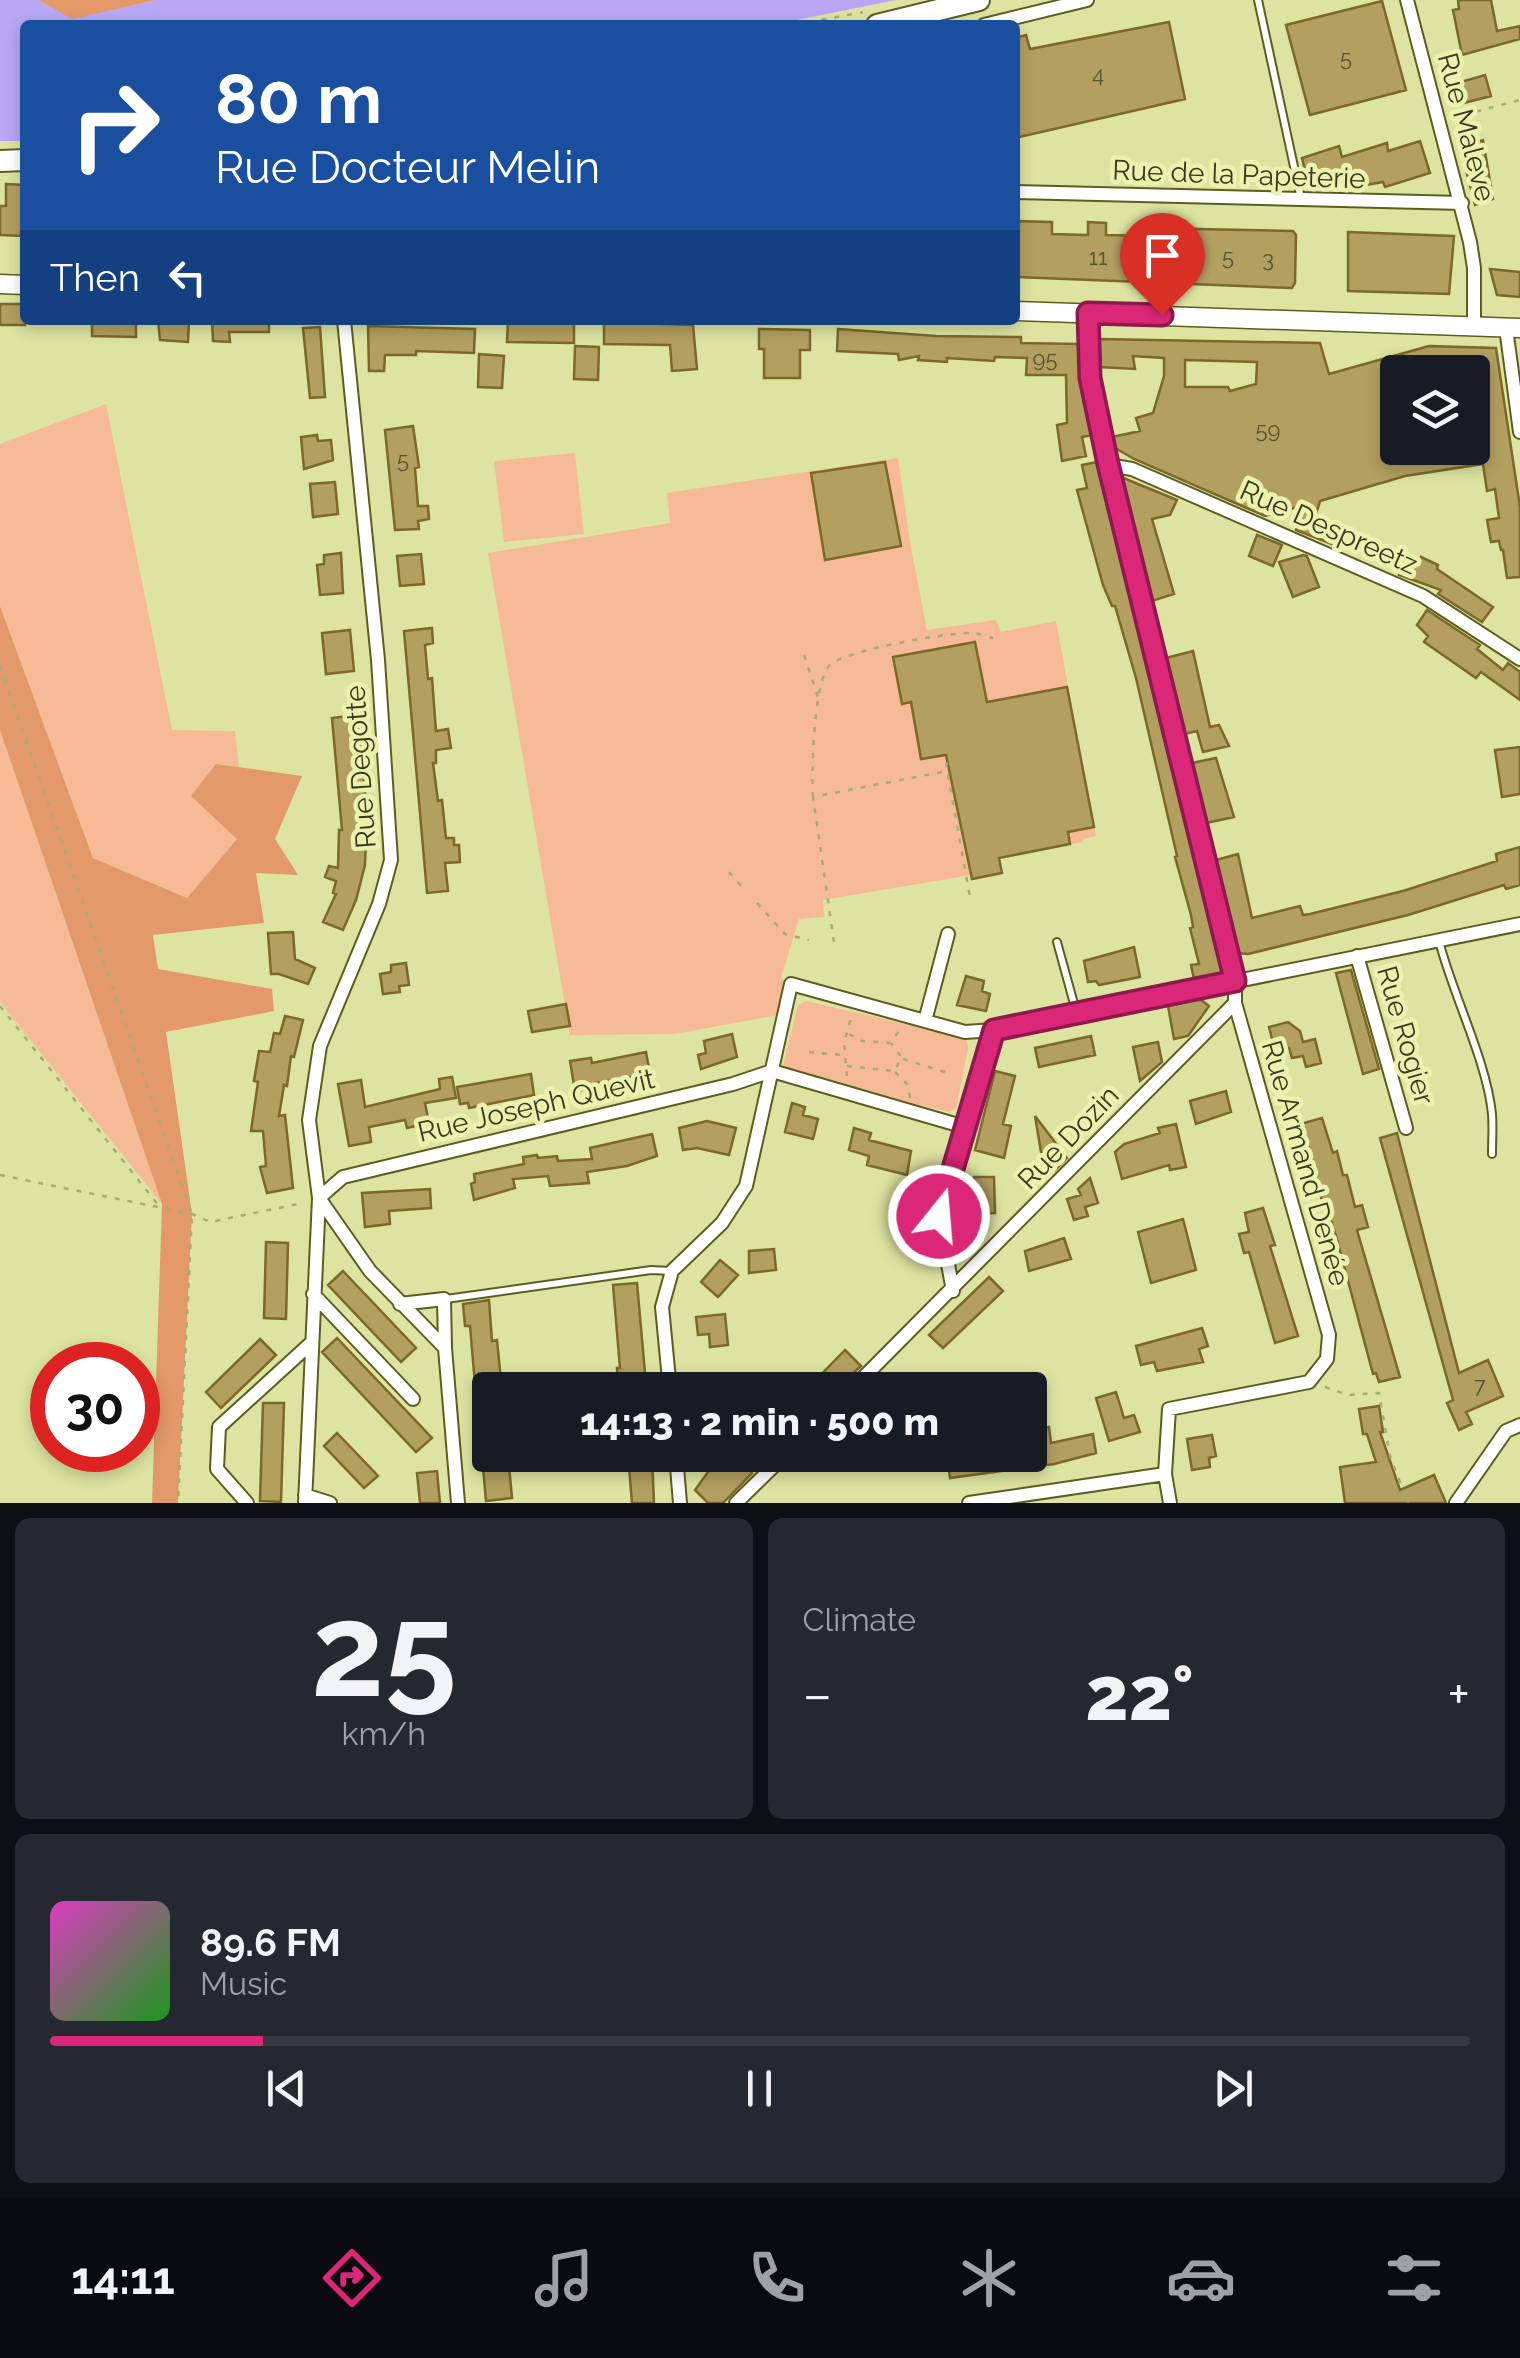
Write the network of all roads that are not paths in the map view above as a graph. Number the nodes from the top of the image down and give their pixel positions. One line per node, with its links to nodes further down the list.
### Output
1 (979, 0): 5 (main road)
2 (1087, 0): 6 (street)
3 (1258, 0): 8 (lane)
4 (1407, 0): 9 (street, Rue Maleve)
5 (871, 18)
6 (1005, 20)
7 (1020, 192): 8 (street, Rue de la Papeterie)
8 (1302, 201): 9 (street, Rue de la Papeterie)
9 (1462, 203): 13 (street, Rue Maleve)
10 (1020, 311): 11 (main road)
11 (1088, 313): 13 (main road); 16 (street, Rue Armand Denée)
12 (344, 325): 32 (street, Rue Degotte)
13 (1474, 328): 14 (main road)
14 (1513, 328): 15 (street)
15 (1520, 432)
16 (1108, 464): 17 (street, Rue Despreetz); 23 (street, Rue Armand Denée)
17 (1520, 659)
18 (1520, 924): 20 (street, Rue Rogier)
19 (948, 934): 26 (street)
20 (1439, 940): 22 (street, Rue Rogier); 31 (lane)
21 (1057, 942): 25 (lane)
22 (1358, 956): 23 (street, Rue Rogier); 30 (street, Rue Rogier)
23 (1235, 981): 24 (street, Rue Armand Denée); 25 (street, Rue Rogier)
24 (1234, 1003): 34 (street, Rue Dozin); 46 (street, Rue Armand Denée)
25 (1076, 1011): 27 (street, Rue Rogier)
26 (925, 1021): 27 (street, Rue Rogier); 28 (street, Rue Rogier)
27 (994, 1030): 29 (street)
28 (772, 1071): 29 (street); 32 (street, Rue Joseph Quevit); 33 (street)
29 (966, 1127): 34 (street)
30 (1406, 1128)
31 (1492, 1154)
32 (319, 1198): 35 (street, Rue Degotte); 37 (street)
33 (672, 1271): 36 (lane); 40 (street)
34 (953, 1291): 41 (street, Rue Dozin)
35 (313, 1294): 38 (street, Rue Degotte); 42 (street)
36 (444, 1299): 37 (street); 39 (street)
37 (400, 1304): 39 (street)
38 (310, 1344): 47 (street, Rue Degotte); 48 (street)
39 (445, 1348): 50 (street)
40 (668, 1372)
41 (870, 1372)
42 (412, 1399)
43 (1520, 1425): 55 (street)
44 (677, 1472): 51 (street)
45 (768, 1472): 52 (street)
46 (1165, 1474): 53 (street); 54 (street)
47 (305, 1499): 49 (street)
48 (247, 1503)
49 (330, 1503)
50 (458, 1503)
51 (680, 1503)
52 (736, 1503)
53 (968, 1503)
54 (1170, 1503)
55 (1456, 1503)

